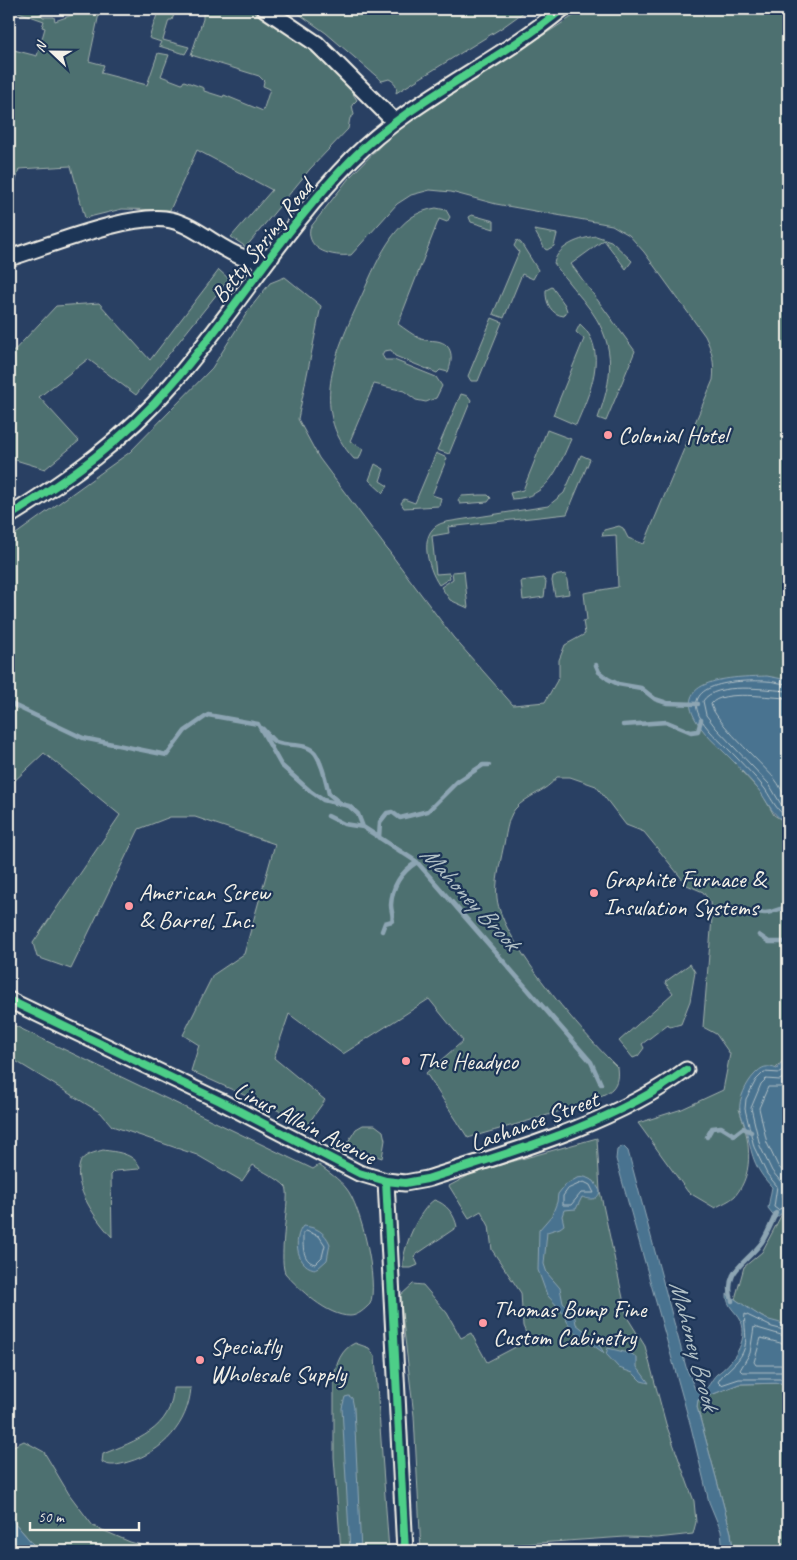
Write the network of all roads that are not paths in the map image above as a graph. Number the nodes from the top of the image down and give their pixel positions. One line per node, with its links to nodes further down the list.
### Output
1 (265, 9): 3 (street)
2 (562, 9): 3 (street, Betty Spring Road)
3 (395, 122): 4 (street, Betty Spring Road)
4 (272, 256): 5 (street); 6 (street, Betty Spring Road)
5 (9, 258)
6 (9, 516)
7 (9, 1000): 9 (street, Linus Allain Avenue)
8 (686, 1070): 9 (street, Lachance Street)
9 (386, 1182): 10 (street, Linus Allain Avenue)
10 (405, 1551)

